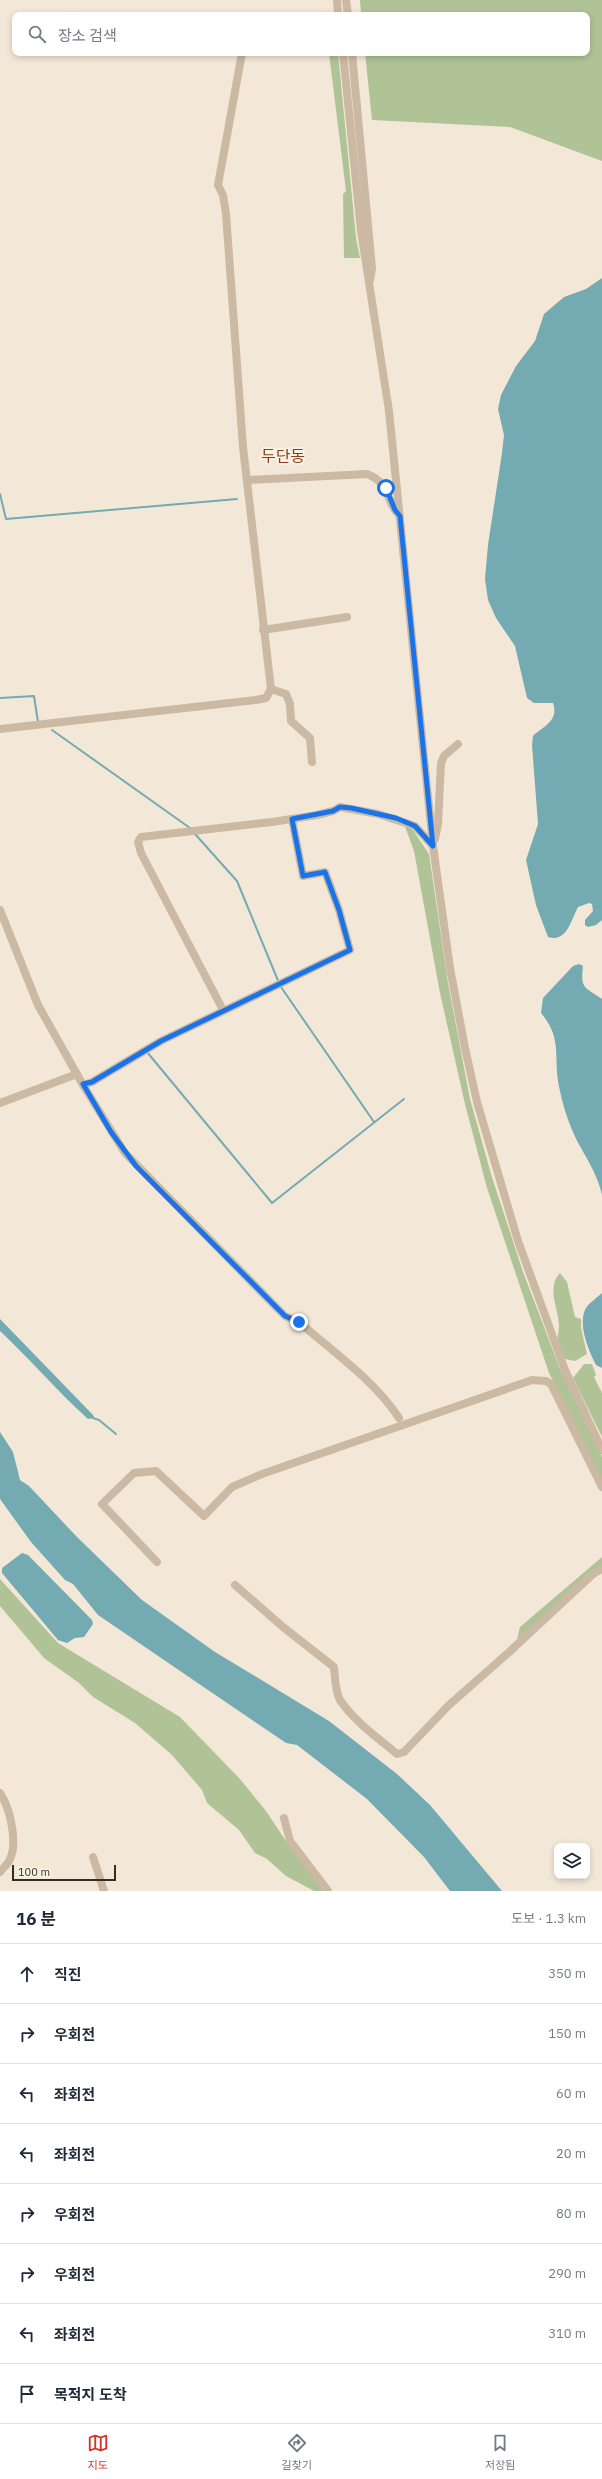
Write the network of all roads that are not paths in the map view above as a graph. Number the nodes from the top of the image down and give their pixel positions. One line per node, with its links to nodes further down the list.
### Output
1 (337, 0): 3 (street)
2 (346, 0): 4 (street)
3 (338, 12)
4 (348, 12)
5 (241, 56): 9 (street)
6 (343, 56): 8 (street)
7 (352, 56): 8 (street)
8 (370, 285): 10 (street)
9 (247, 480): 10 (street); 12 (street)
10 (400, 516): 18 (street)
11 (348, 617): 12 (street)
12 (263, 630): 13 (street)
13 (271, 689): 14 (street); 16 (street)
14 (0, 729)
15 (458, 744): 18 (street)
16 (312, 762)
17 (292, 819): 18 (street); 20 (street); 20 (street)
18 (433, 846): 25 (street)
19 (0, 910): 21 (street)
20 (223, 1010): 22 (street)
21 (77, 1074): 22 (street); 23 (street)
22 (83, 1084): 24 (street)
23 (1, 1101)
24 (400, 1418)
25 (602, 1450)
26 (602, 1487): 27 (street)
27 (157, 1562)
28 (602, 1569): 29 (street)
29 (235, 1585)
30 (0, 1793): 33 (street)
31 (284, 1818): 35 (street)
32 (93, 1856): 34 (street)
33 (0, 1872)
34 (104, 1891)
35 (328, 1891)

